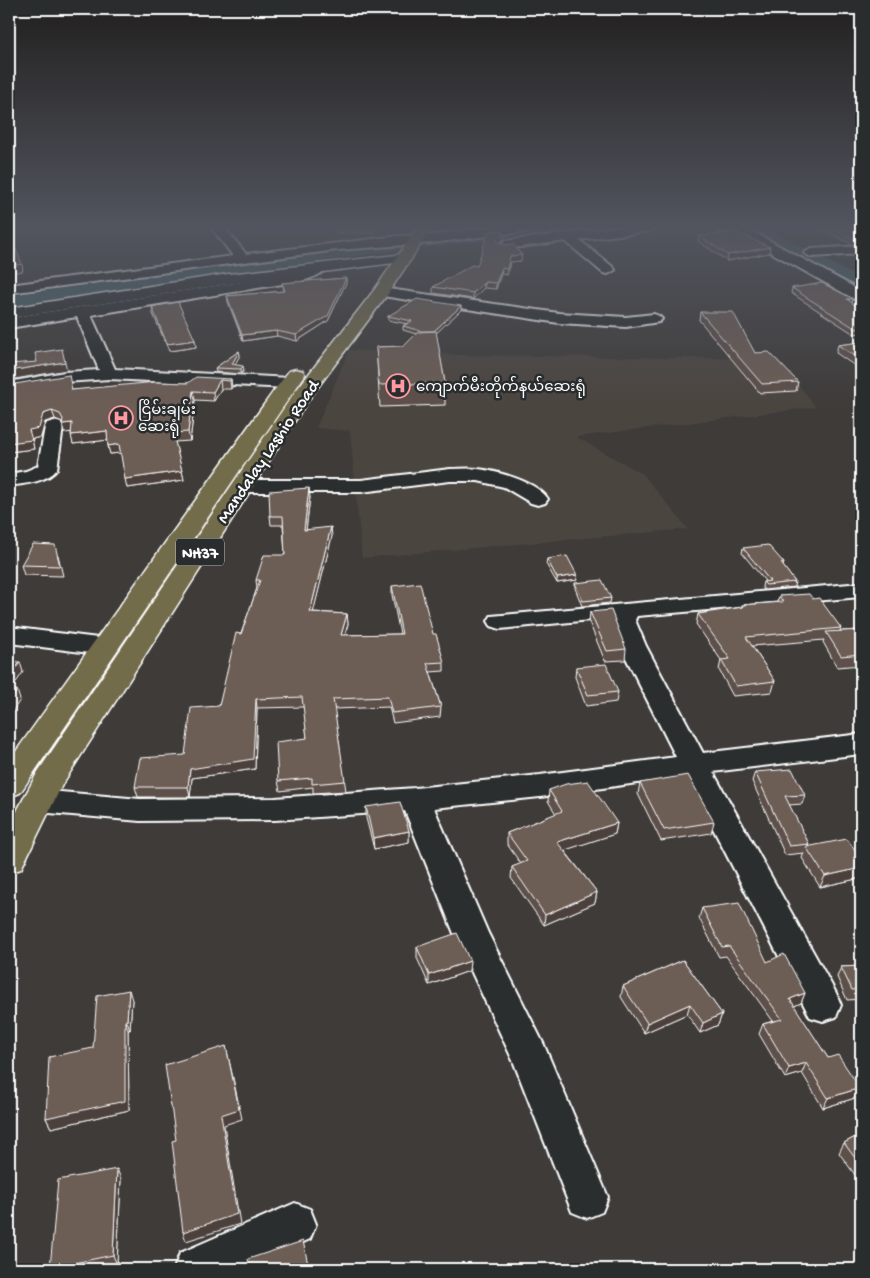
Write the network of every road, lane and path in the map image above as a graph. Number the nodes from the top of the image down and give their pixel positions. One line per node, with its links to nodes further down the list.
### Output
1 (27, 287): 7 (street)
2 (179, 287): 11 (street)
3 (232, 287): 10 (street)
4 (367, 287): 15 (highway, Mandalay Lashio Road / NH37)
5 (384, 287): 8 (highway, Mandalay Lashio Road / NH37)
6 (842, 287): 9 (street)
7 (9, 289)
8 (381, 292): 12 (street); 19 (highway, Mandalay Lashio Road / NH37)
9 (861, 297)
10 (82, 310): 13 (street); 14 (street)
11 (9, 313)
12 (654, 319)
13 (9, 322)
14 (109, 374): 15 (street); 16 (street)
15 (290, 383): 25 (highway, Mandalay Lashio Road / NH37)
16 (9, 387)
17 (54, 427): 18 (street)
18 (9, 480)
19 (243, 486): 20 (street); 30 (highway, Mandalay Lashio Road / NH37)
20 (538, 499)
21 (861, 590): 22 (street)
22 (633, 609): 23 (street); 27 (street)
23 (500, 621)
24 (9, 635): 25 (street)
25 (106, 647): 28 (highway, Mandalay Lashio Road / NH37)
26 (861, 744): 27 (street)
27 (694, 764): 29 (street); 32 (street)
28 (9, 785)
29 (415, 799): 30 (street); 33 (street)
30 (38, 801): 31 (highway, Mandalay Lashio Road / NH37)
31 (9, 859)
32 (823, 1004)
33 (588, 1197)
34 (295, 1224): 35 (street)
35 (196, 1269)

